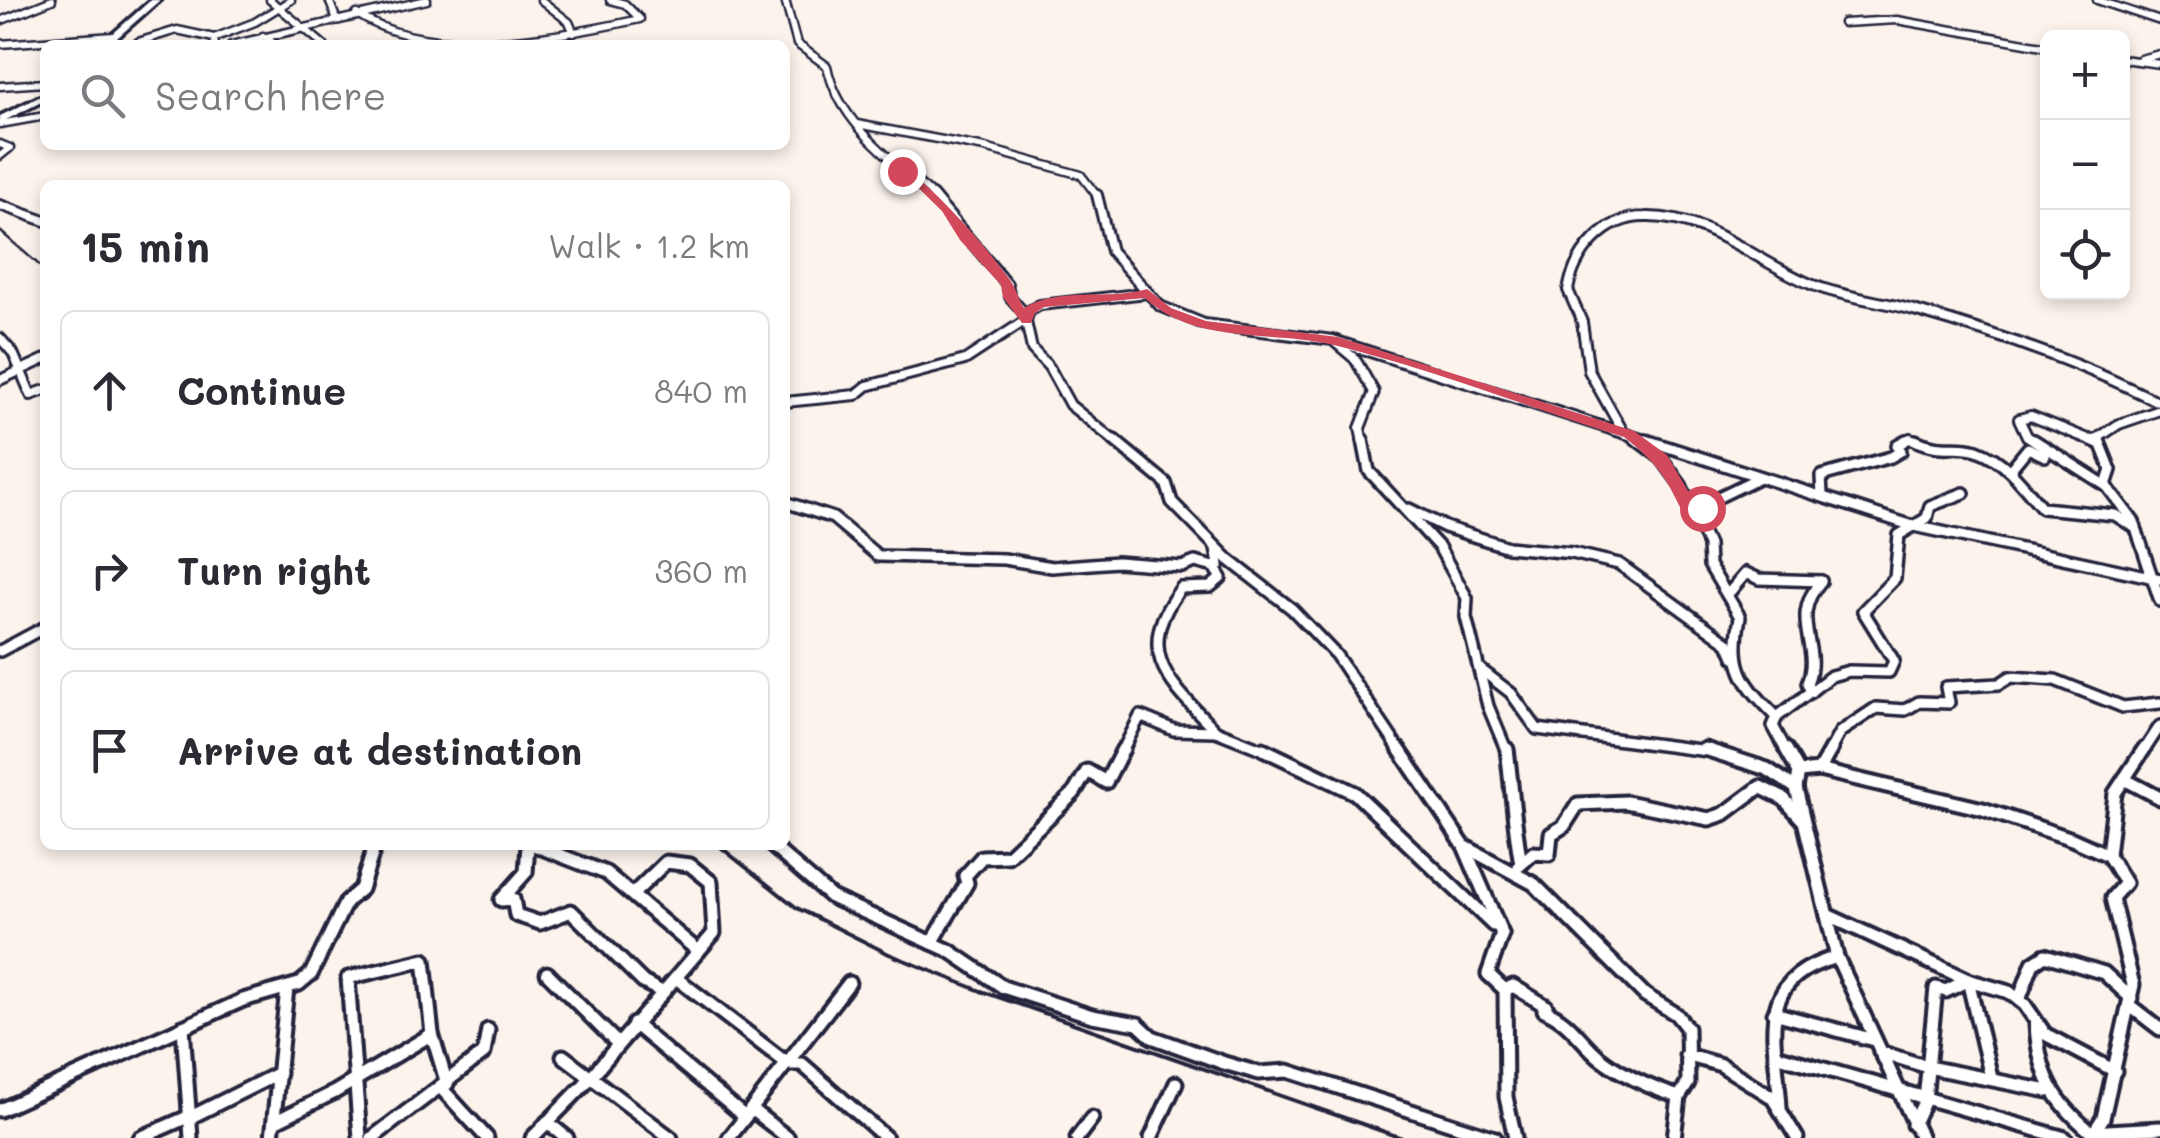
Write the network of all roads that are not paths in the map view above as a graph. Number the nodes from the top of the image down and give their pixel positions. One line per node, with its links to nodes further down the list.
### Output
1 (51, 0): 16 (street)
2 (156, 0): 21 (highway)
3 (270, 0): 13 (street)
4 (290, 0): 13 (street)
5 (329, 0): 15 (street)
6 (387, 0): 12 (street)
7 (427, 0): 12 (street)
8 (541, 0): 20 (street)
9 (610, 0): 20 (street)
10 (784, 0): 49 (street)
11 (2097, 0): 17 (street)
12 (392, 9): 14 (street)
13 (282, 11): 19 (street); 30 (street)
14 (356, 14): 15 (street); 24 (street)
15 (336, 18): 19 (street)
16 (0, 21)
17 (2160, 21)
18 (1842, 23): 39 (street)
19 (300, 26): 23 (street); 33 (street)
20 (574, 32): 36 (street)
21 (114, 36): 25 (street); 26 (highway)
22 (130, 36): 27 (street)
23 (263, 36): 31 (street); 32 (street)
24 (426, 39): 34 (street); 35 (street)
25 (57, 40)
26 (110, 40)
27 (136, 40)
28 (148, 40): 29 (street)
29 (211, 40)
30 (217, 40)
31 (249, 40)
32 (269, 40)
33 (318, 40)
34 (422, 40)
35 (434, 40)
36 (475, 40)
37 (40, 41): 38 (street)
38 (0, 44)
39 (2040, 45)
40 (2160, 54): 42 (street)
41 (2130, 60): 42 (street)
42 (2138, 61): 43 (street)
43 (2160, 64)
44 (40, 84): 45 (street)
45 (0, 86)
46 (40, 98): 48 (highway)
47 (40, 116): 48 (street)
48 (0, 120)
49 (856, 124): 54 (street); 55 (street)
50 (0, 144): 51 (street)
51 (0, 156)
52 (0, 205): 53 (street)
53 (40, 219)
54 (1147, 293): 55 (street); 57 (street)
55 (1026, 320): 62 (street); 77 (street)
56 (0, 338): 59 (street)
57 (1333, 340): 64 (street); 73 (street)
58 (40, 363): 59 (street)
59 (20, 370): 60 (street); 61 (street)
60 (0, 380)
61 (40, 392)
62 (790, 402)
63 (2160, 406): 64 (street); 65 (street)
64 (1626, 433): 68 (street); 74 (street)
65 (2098, 442): 69 (street); 69 (street)
66 (2045, 456): 67 (street)
67 (2010, 470): 71 (street); 76 (street)
68 (1761, 477): 71 (street); 74 (street)
69 (2108, 487): 76 (street)
70 (1964, 493): 75 (street)
71 (1822, 496): 75 (street)
72 (790, 504): 78 (street)
73 (1403, 506): 86 (street); 87 (street)
74 (1693, 518): 82 (street)
75 (1910, 525): 81 (street); 88 (street)
76 (2134, 527): 81 (street)
77 (1216, 546): 79 (street); 80 (street)
78 (1194, 562): 79 (street)
79 (1217, 566): 80 (street); 92 (street)
80 (1243, 571): 99 (street)
81 (2156, 578): 83 (street)
82 (1728, 594): 87 (street); 88 (street)
83 (2160, 601)
84 (40, 630): 85 (street)
85 (0, 651)
86 (1480, 669): 96 (street); 105 (street)
87 (1740, 673): 90 (street)
88 (1811, 692): 90 (street)
89 (2160, 704): 93 (street)
90 (1777, 717): 94 (street)
91 (2160, 726): 95 (street)
92 (1216, 731): 108 (street); 109 (street)
93 (1819, 770): 94 (street); 104 (street)
94 (1799, 772): 96 (street)
95 (2124, 779): 97 (street); 104 (street)
96 (1796, 788): 98 (street)
97 (2160, 798)
98 (1804, 822): 105 (street); 107 (street)
99 (1464, 846): 105 (street); 108 (street)
100 (373, 850): 116 (street)
101 (530, 850): 118 (street)
102 (553, 850): 106 (street)
103 (777, 850): 109 (street)
104 (2108, 855): 120 (street)
105 (1517, 868): 130 (street)
106 (633, 894): 110 (street); 110 (street)
107 (1827, 915): 111 (street); 114 (street)
108 (1502, 934): 117 (street)
109 (932, 943): 170 (street)
110 (698, 951): 113 (street)
111 (1837, 957): 121 (street); 129 (street)
112 (547, 973): 128 (street)
113 (676, 978): 118 (street); 133 (street)
114 (1968, 980): 119 (street); 134 (street); 138 (street)
115 (850, 983): 133 (street)
116 (287, 988): 124 (street); 136 (street)
117 (1505, 990): 144 (street); 171 (street)
118 (662, 992): 122 (street)
119 (2019, 1000): 120 (street); 123 (street)
120 (2130, 1002): 125 (street); 135 (street)
121 (1774, 1013): 129 (street); 132 (street)
122 (634, 1024): 128 (street); 148 (street)
123 (2036, 1025): 135 (street); 142 (street)
124 (183, 1027): 147 (street); 149 (street)
125 (2160, 1029)
126 (488, 1030): 141 (street)
127 (432, 1034): 140 (street); 140 (street); 141 (street)
128 (617, 1043): 137 (street)
129 (1877, 1046): 134 (street); 143 (street)
130 (1686, 1054): 144 (street); 146 (street)
131 (563, 1056): 137 (street)
132 (1779, 1056): 143 (street); 146 (street)
133 (788, 1064): 148 (street); 167 (street)
134 (1928, 1067): 138 (street); 145 (street)
135 (2116, 1072): 155 (street)
136 (279, 1074): 149 (street); 151 (street)
137 (592, 1076): 152 (street); 164 (street)
138 (1992, 1077): 142 (street)
139 (1176, 1083): 169 (street)
140 (354, 1084): 151 (street); 159 (street)
141 (444, 1086): 160 (street); 161 (street)
142 (2048, 1091): 155 (street)
143 (1897, 1093): 145 (street); 153 (street)
144 (1679, 1097): 172 (street)
145 (1925, 1100): 153 (street); 175 (street)
146 (1780, 1107): 173 (street)
147 (0, 1110)
148 (748, 1113): 165 (street); 166 (street)
149 (189, 1117): 156 (street); 157 (street)
150 (1092, 1118): 168 (street)
151 (274, 1122): 158 (street)
152 (547, 1122): 162 (street); 163 (street)
153 (1913, 1125): 174 (street)
154 (2160, 1128): 155 (street)
155 (2091, 1135)
156 (140, 1138)
157 (191, 1138)
158 (272, 1138)
159 (360, 1138)
160 (372, 1138)
161 (486, 1138)
162 (532, 1138)
163 (568, 1138)
164 (671, 1138)
165 (729, 1138)
166 (788, 1138)
167 (886, 1138)
168 (1077, 1138)
169 (1151, 1138)
170 (1495, 1138)
171 (1515, 1138)
172 (1674, 1138)
173 (1797, 1138)
174 (1920, 1138)
175 (2065, 1138)

